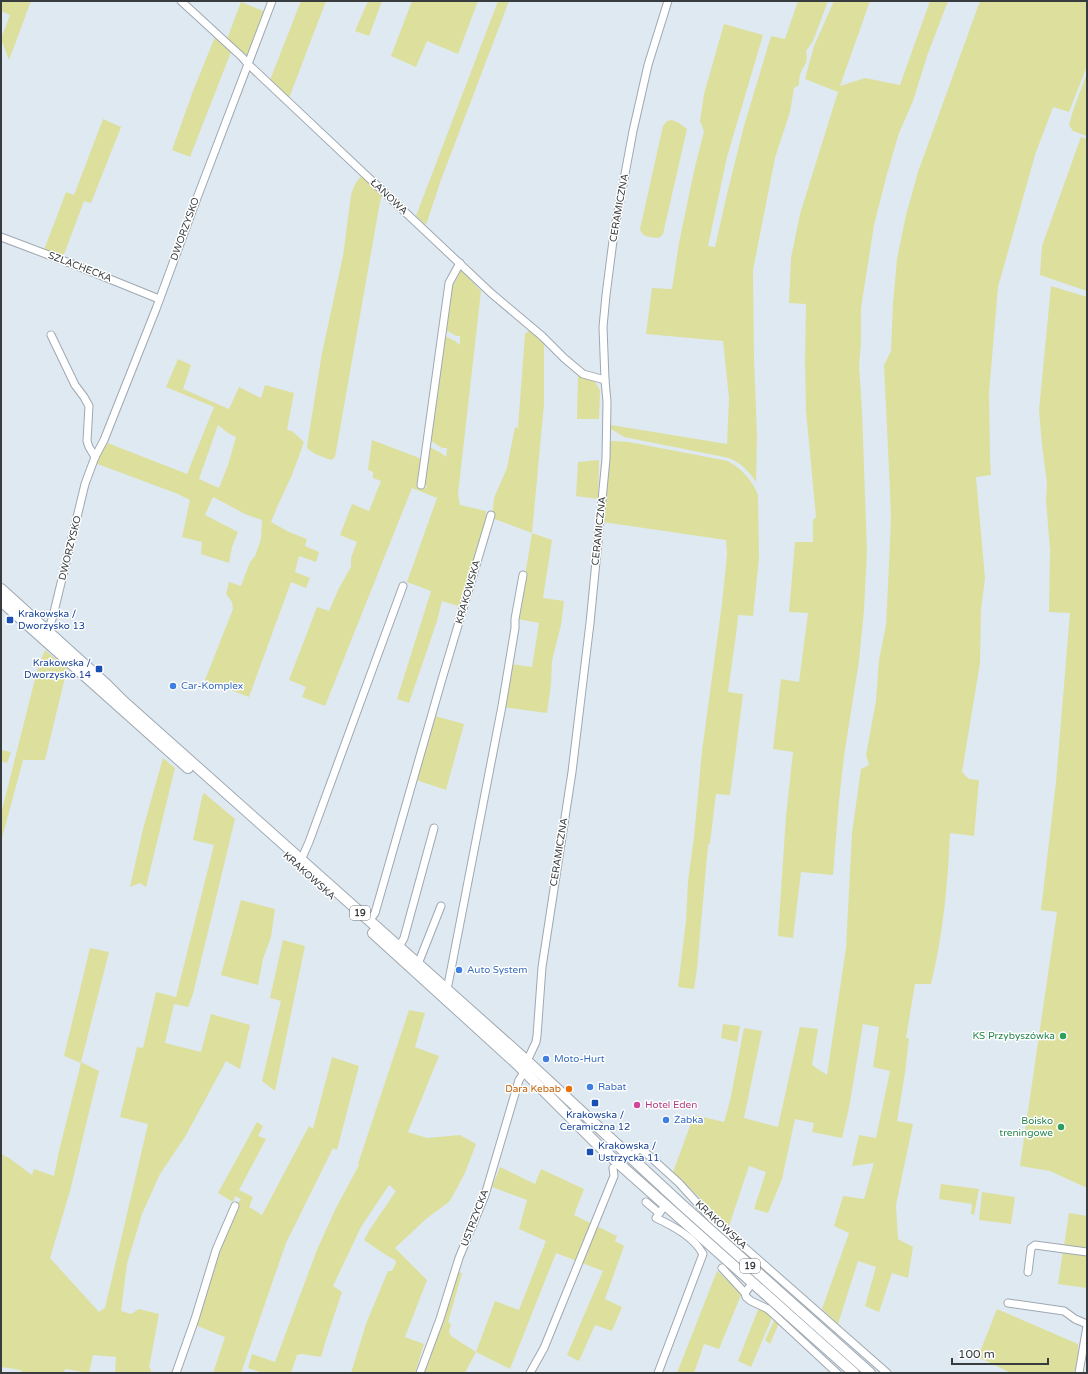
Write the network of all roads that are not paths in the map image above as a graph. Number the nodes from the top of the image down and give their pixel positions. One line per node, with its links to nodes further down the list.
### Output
1 (181, 1): 4 (street, ŁANOWA)
2 (272, 1): 4 (street, DWORZYSKO)
3 (668, 1): 9 (street, CERAMICZNA)
4 (248, 64): 6 (street, ŁANOWA); 7 (street, DWORZYSKO)
5 (1, 237): 7 (street, SZLACHECKA)
6 (460, 264): 9 (street, ŁANOWA); 11 (street)
7 (159, 299): 10 (street, DWORZYSKO)
8 (51, 335): 10 (street)
9 (605, 380): 25 (street, CERAMICZNA)
10 (95, 457): 17 (street, DWORZYSKO)
11 (421, 485)
12 (491, 515): 21 (street, KRAKOWSKA)
13 (523, 575): 24 (street)
14 (403, 586): 19 (street)
15 (1, 589): 17 (main road, KRAKOWSKA / 19)
16 (1, 601): 17 (main road, KRAKOWSKA / 19)
17 (45, 634): 19 (main road, KRAKOWSKA / 19); 25 (main road, KRAKOWSKA / 19)
18 (434, 828): 22 (street)
19 (301, 860): 21 (main road, KRAKOWSKA / 19)
20 (442, 906): 23 (street)
21 (369, 921): 22 (main road, KRAKOWSKA / 19)
22 (399, 947): 23 (main road, KRAKOWSKA / 19)
23 (418, 964): 24 (main road, KRAKOWSKA / 19)
24 (446, 989): 25 (main road, KRAKOWSKA / 19)
25 (526, 1066): 26 (main road, KRAKOWSKA / 19); 29 (main road, KRAKOWSKA / 19); 40 (street, USTRZYCKA)
26 (631, 1158): 45 (main road, KRAKOWSKA / 19); 46 (street, KRAKOWSKA)
27 (614, 1168): 41 (street)
28 (646, 1202): 31 (street)
29 (666, 1204): 31 (street); 35 (main road, KRAKOWSKA / 19)
30 (235, 1206): 39 (street)
31 (659, 1213): 42 (street)
32 (1087, 1252): 34 (street)
33 (722, 1268): 36 (street)
34 (1028, 1272)
35 (753, 1282): 36 (street); 44 (main road, KRAKOWSKA / 19)
36 (745, 1293): 43 (street)
37 (1008, 1303): 38 (street)
38 (1087, 1325): 47 (street)
39 (176, 1373)
40 (420, 1373)
41 (530, 1373)
42 (658, 1373)
43 (837, 1373)
44 (854, 1373)
45 (870, 1373)
46 (886, 1373)
47 (1079, 1373)

